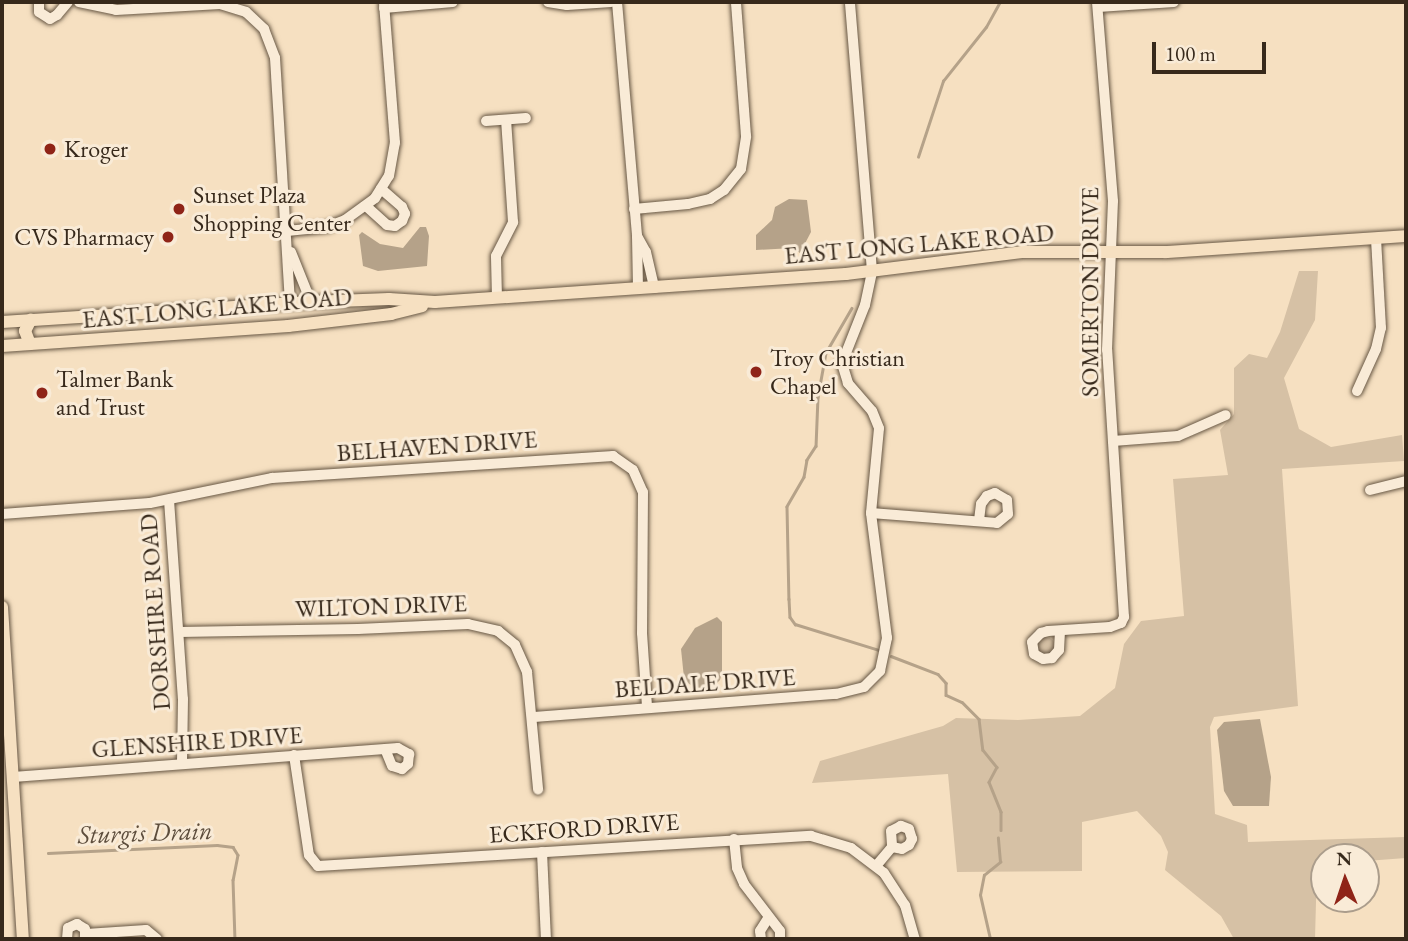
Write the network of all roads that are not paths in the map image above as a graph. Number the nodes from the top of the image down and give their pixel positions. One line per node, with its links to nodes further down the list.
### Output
1 (38, 2): 2 (street)
2 (68, 2)
3 (79, 2): 14 (street)
4 (252, 2): 14 (street)
5 (453, 2): 13 (street)
6 (548, 2): 7 (street)
7 (611, 2)
8 (617, 2): 20 (street)
9 (736, 2): 20 (street)
10 (850, 2): 26 (street)
11 (1174, 2): 12 (street)
12 (1097, 4): 25 (street, SOMERTON DRIVE)
13 (384, 5): 18 (street)
14 (246, 12): 21 (street)
15 (526, 118): 16 (street)
16 (506, 120): 17 (street); 29 (street)
17 (486, 121)
18 (381, 189): 19 (street); 19 (street)
19 (366, 206): 21 (street)
20 (634, 209): 22 (street)
21 (287, 235): 31 (street); 33 (street)
22 (637, 236): 27 (street); 28 (street)
23 (1406, 236): 24 (main road, EAST LONG LAKE ROAD)
24 (1376, 238): 25 (main road, EAST LONG LAKE ROAD); 41 (street)
25 (1112, 251): 26 (main road, EAST LONG LAKE ROAD); 43 (street, SOMERTON DRIVE)
26 (872, 271): 27 (main road, EAST LONG LAKE ROAD); 47 (street)
27 (654, 287): 28 (main road, EAST LONG LAKE ROAD)
28 (638, 288): 29 (main road, EAST LONG LAKE ROAD)
29 (497, 298): 32 (main road, EAST LONG LAKE ROAD)
30 (344, 301): 31 (main road, EAST LONG LAKE ROAD); 32 (main road, EAST LONG LAKE ROAD); 37 (main road)
31 (311, 302): 33 (main road, EAST LONG LAKE ROAD)
32 (435, 302): 37 (main road, EAST LONG LAKE ROAD)
33 (290, 303): 34 (main road, EAST LONG LAKE ROAD)
34 (245, 307): 35 (main road, EAST LONG LAKE ROAD); 38 (main road)
35 (31, 319): 36 (main road, EAST LONG LAKE ROAD); 39 (main road)
36 (2, 322)
37 (281, 326): 38 (main road, EAST LONG LAKE ROAD)
38 (86, 340): 39 (main road, EAST LONG LAKE ROAD)
39 (30, 344): 40 (main road, EAST LONG LAKE ROAD)
40 (2, 346)
41 (1357, 391)
42 (1226, 415): 43 (street)
43 (1113, 441): 52 (street, SOMERTON DRIVE)
44 (1406, 481): 45 (street)
45 (1370, 489)
46 (169, 500): 48 (street, BELHAVEN DRIVE); 53 (street, DORSHIRE ROAD); 54 (street, BELHAVEN DRIVE)
47 (872, 513): 49 (street); 54 (street, BELDALE DRIVE)
48 (2, 514)
49 (979, 521)
50 (2, 607): 51 (main road)
51 (3, 628): 59 (main road)
52 (1060, 631)
53 (178, 632): 55 (street, WILTON DRIVE); 58 (street, DORSHIRE ROAD)
54 (647, 707): 55 (street, BELDALE DRIVE)
55 (534, 717): 60 (street, WILTON DRIVE)
56 (385, 749): 57 (street, GLENSHIRE DRIVE)
57 (294, 755): 58 (street, GLENSHIRE DRIVE); 63 (street, ECKFORD DRIVE)
58 (182, 764): 59 (street, GLENSHIRE DRIVE)
59 (13, 777): 67 (main road)
60 (538, 789)
61 (734, 839): 63 (street, ECKFORD DRIVE); 64 (street, ECKFORD DRIVE); 65 (street)
62 (892, 847): 64 (street)
63 (542, 852): 70 (street)
64 (876, 866): 73 (street, ECKFORD DRIVE)
65 (768, 918): 71 (street); 72 (street)
66 (86, 936): 68 (street); 69 (street)
67 (23, 939)
68 (66, 939)
69 (158, 939)
70 (546, 939)
71 (761, 939)
72 (780, 939)
73 (915, 939)

